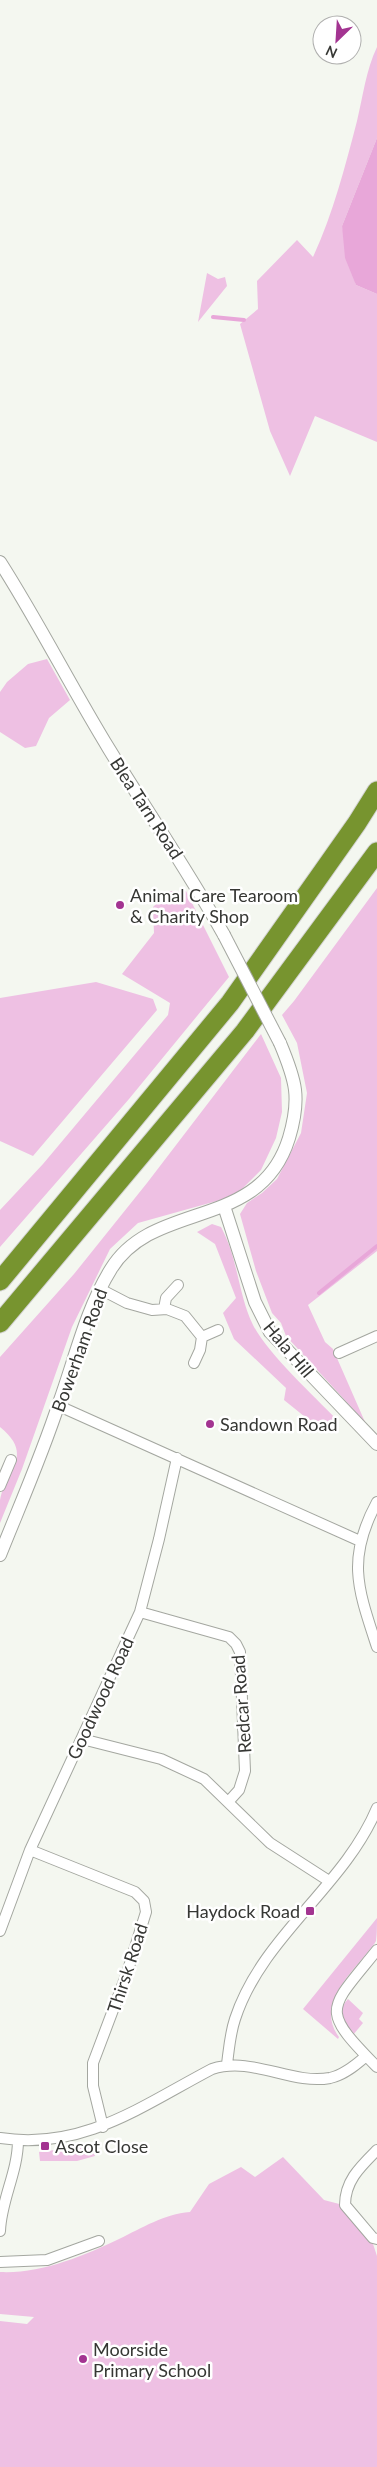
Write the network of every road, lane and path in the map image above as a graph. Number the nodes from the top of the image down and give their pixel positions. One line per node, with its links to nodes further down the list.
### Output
1 (0, 562): 4 (street, Blea Tarn Road, bridge)
2 (377, 791): 5 (highway)
3 (377, 852): 9 (highway)
4 (224, 1206): 7 (street, Bowerham Road); 16 (street, Hala Hill)
5 (0, 1281)
6 (178, 1284): 8 (street)
7 (100, 1289): 8 (street); 15 (street, Bowerham Road)
8 (164, 1309): 12 (street)
9 (0, 1323)
10 (218, 1330): 12 (street)
11 (377, 1336): 13 (street)
12 (202, 1337): 14 (street)
13 (339, 1353)
14 (194, 1363)
15 (58, 1406): 17 (street); 22 (street, Bowerham Road)
16 (377, 1444)
17 (177, 1458): 21 (street); 23 (street, Goodwood Road)
18 (11, 1460): 19 (street)
19 (0, 1484)
20 (377, 1502): 21 (street)
21 (360, 1542): 24 (street)
22 (0, 1555)
23 (140, 1612): 25 (street, Goodwood Road); 26 (street, Redcar Road)
24 (377, 1647)
25 (82, 1739): 26 (street); 28 (street, Goodwood Road)
26 (229, 1801): 29 (street)
27 (377, 1808): 29 (street)
28 (30, 1850): 30 (street, Goodwood Road); 35 (street, Thirsk Road)
29 (329, 1881): 33 (street)
30 (0, 1931)
31 (377, 1950): 32 (street)
32 (366, 2056): 33 (street); 34 (street)
33 (227, 2064): 35 (street)
34 (377, 2067)
35 (103, 2127): 37 (street)
36 (0, 2138): 37 (street)
37 (18, 2140): 39 (street)
38 (377, 2150): 40 (street)
39 (0, 2231)
40 (377, 2239)
41 (99, 2241): 42 (street)
42 (0, 2262)

